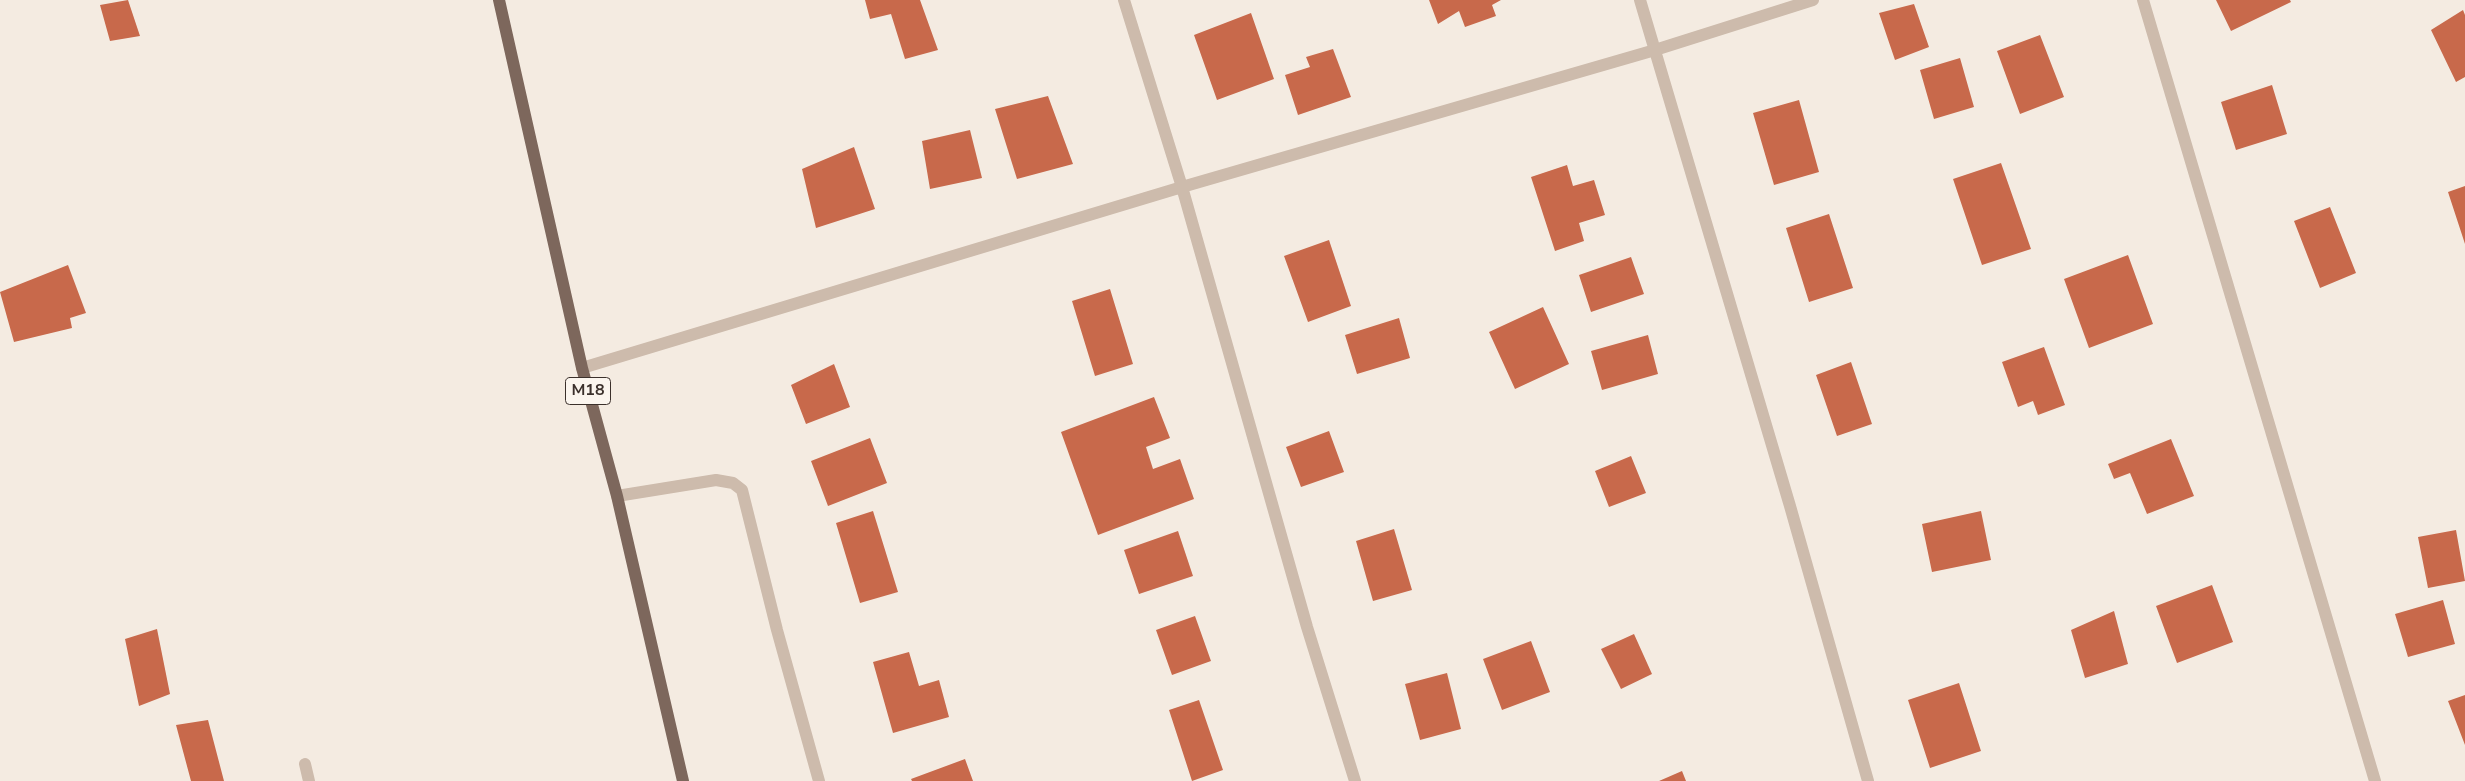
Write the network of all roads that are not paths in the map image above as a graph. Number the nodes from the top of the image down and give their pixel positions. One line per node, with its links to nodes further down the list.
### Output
1 (499, 0): 8 (main road, M18)
2 (1124, 0): 7 (street)
3 (1640, 0): 6 (street)
4 (1813, 0): 6 (street)
5 (2143, 0): 16 (street)
6 (1655, 50): 7 (street); 15 (street)
7 (1182, 187): 8 (street); 14 (street)
8 (582, 368): 9 (main road, M18)
9 (616, 496): 12 (main road, M18); 13 (street)
10 (304, 764): 11 (street)
11 (309, 781)
12 (683, 781)
13 (819, 781)
14 (1355, 781)
15 (1868, 781)
16 (2375, 781)

